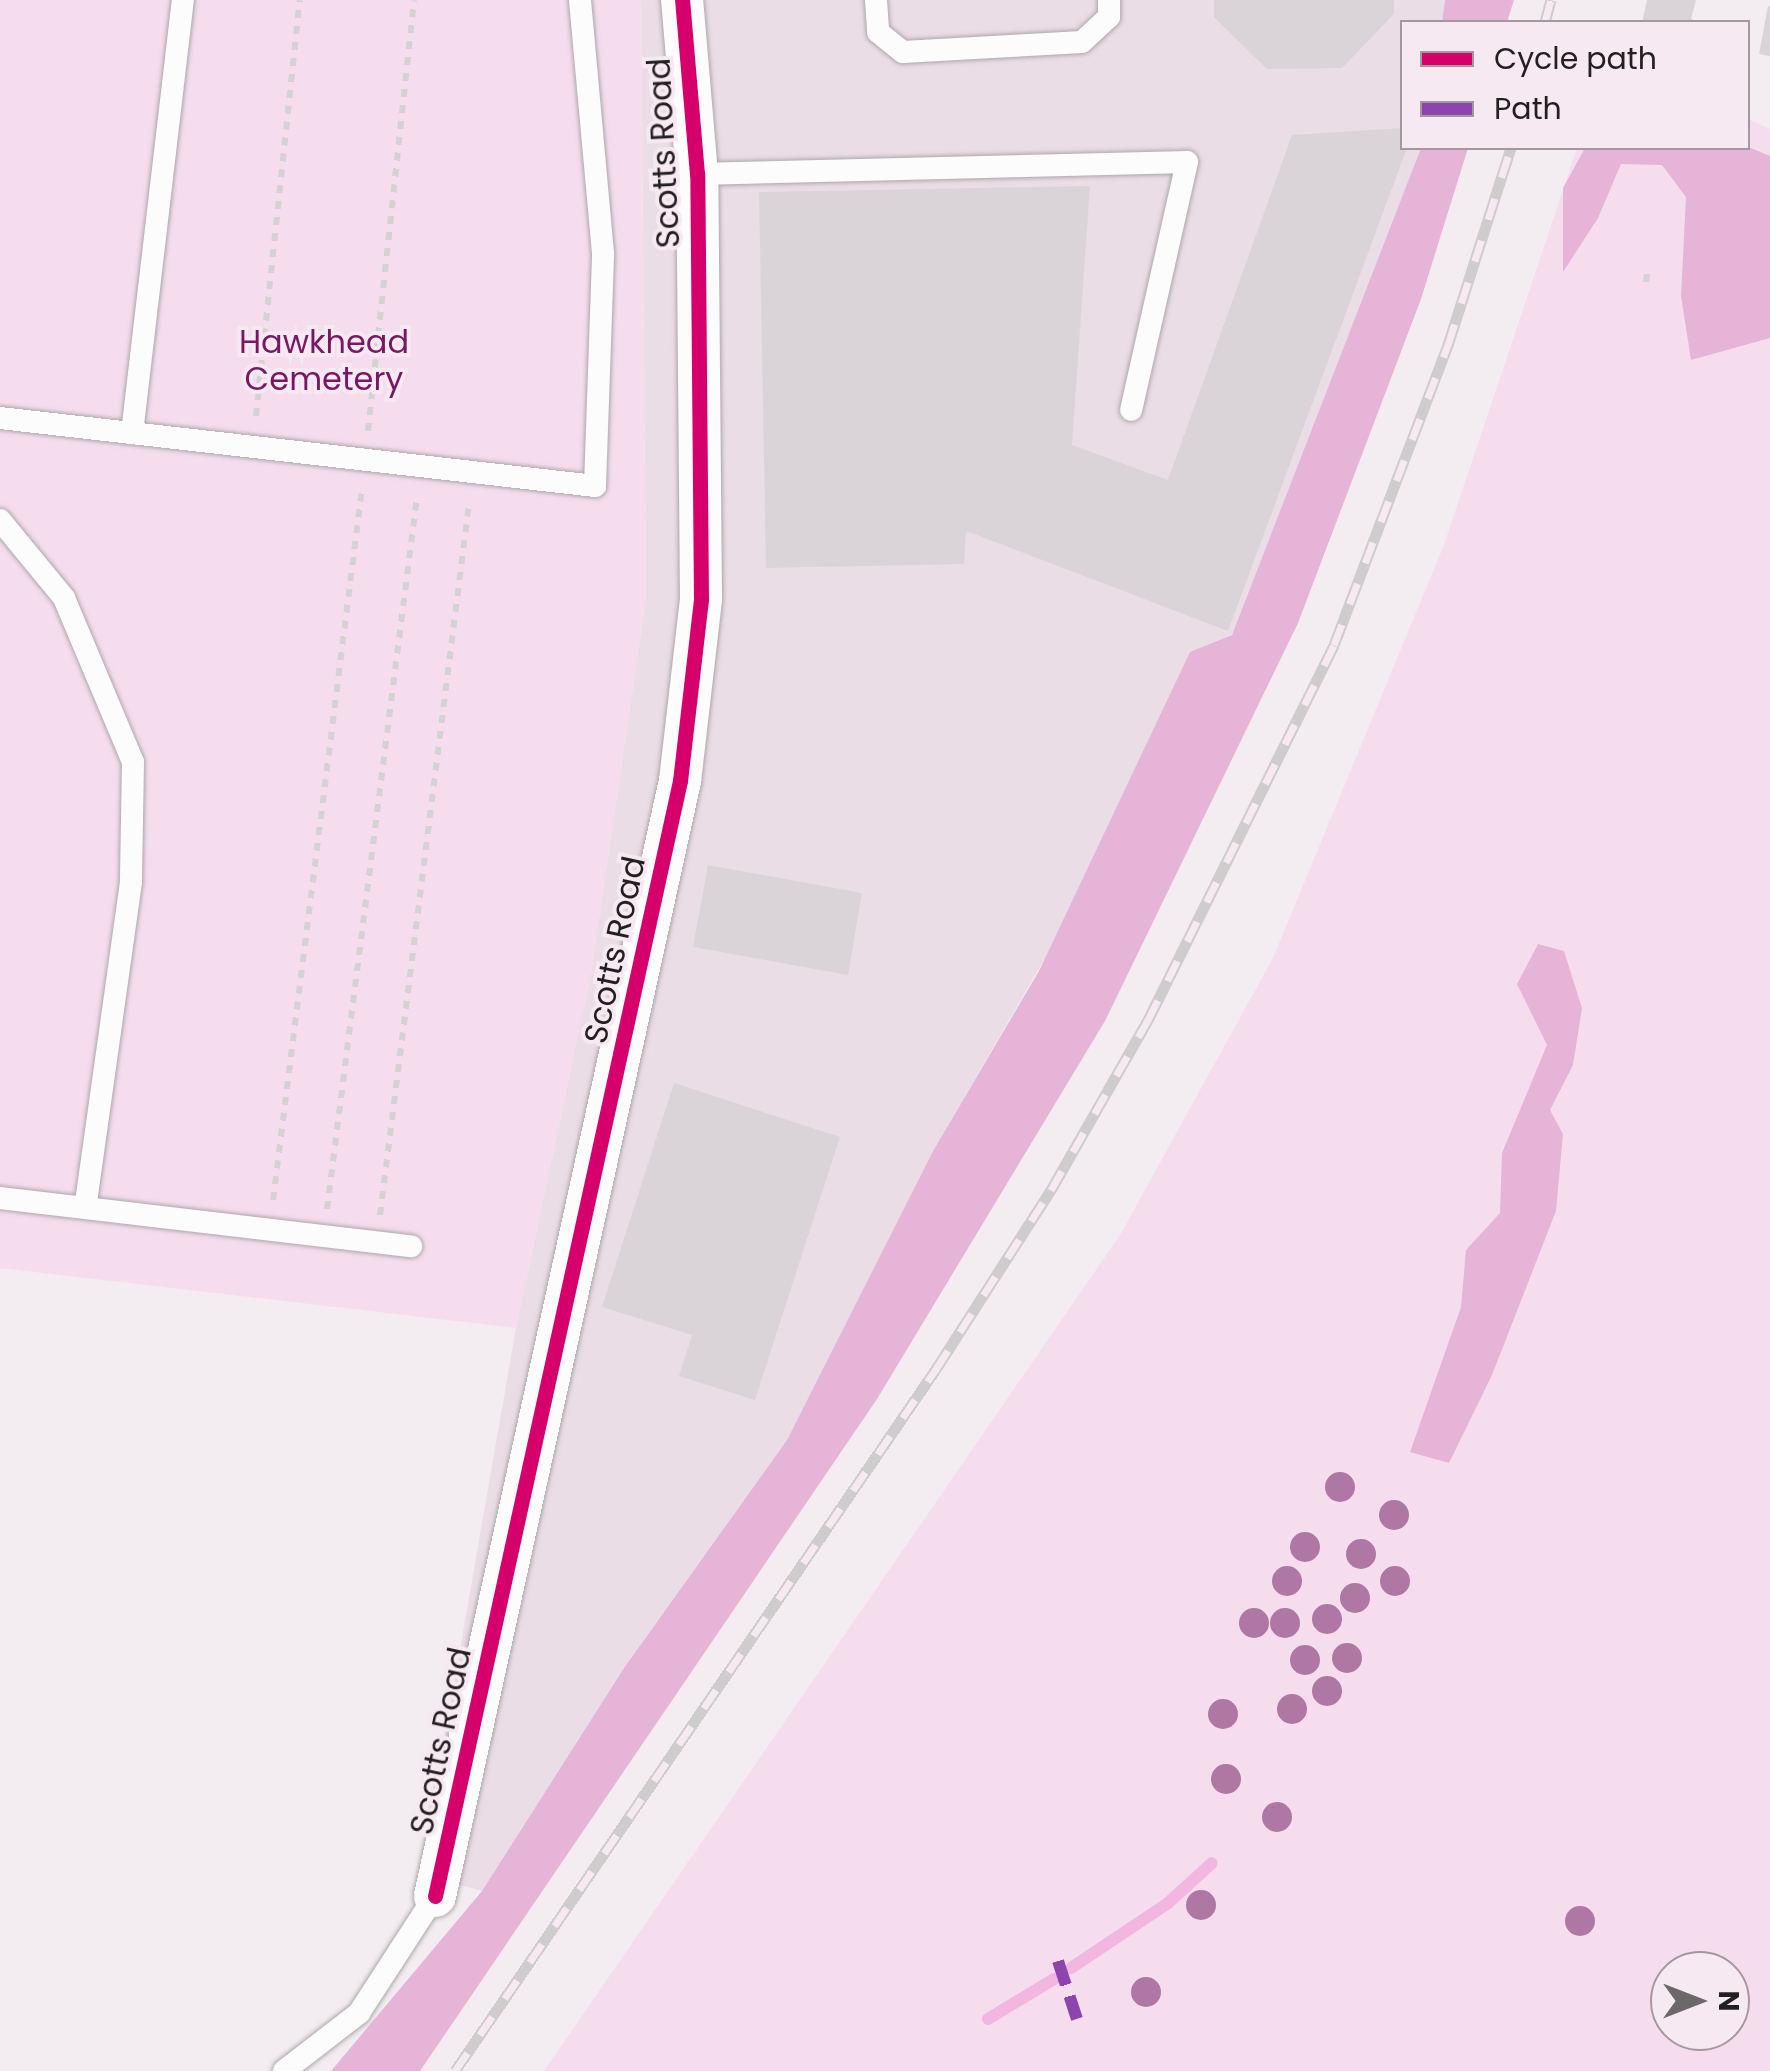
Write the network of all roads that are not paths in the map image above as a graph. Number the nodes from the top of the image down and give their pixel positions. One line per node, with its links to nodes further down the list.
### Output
1 (183, 0): 9 (lane)
2 (580, 0): 9 (lane)
3 (682, 0): 6 (street, Scotts Road)
4 (876, 0): 5 (lane)
5 (1110, 0)
6 (697, 174): 7 (lane); 14 (street, Scotts Road)
7 (1130, 410)
8 (0, 418): 9 (lane)
9 (132, 433)
10 (0, 520): 12 (lane)
11 (0, 1198): 12 (lane)
12 (84, 1208): 13 (lane)
13 (410, 1246)
14 (435, 1896): 15 (lane)
15 (284, 2071)

